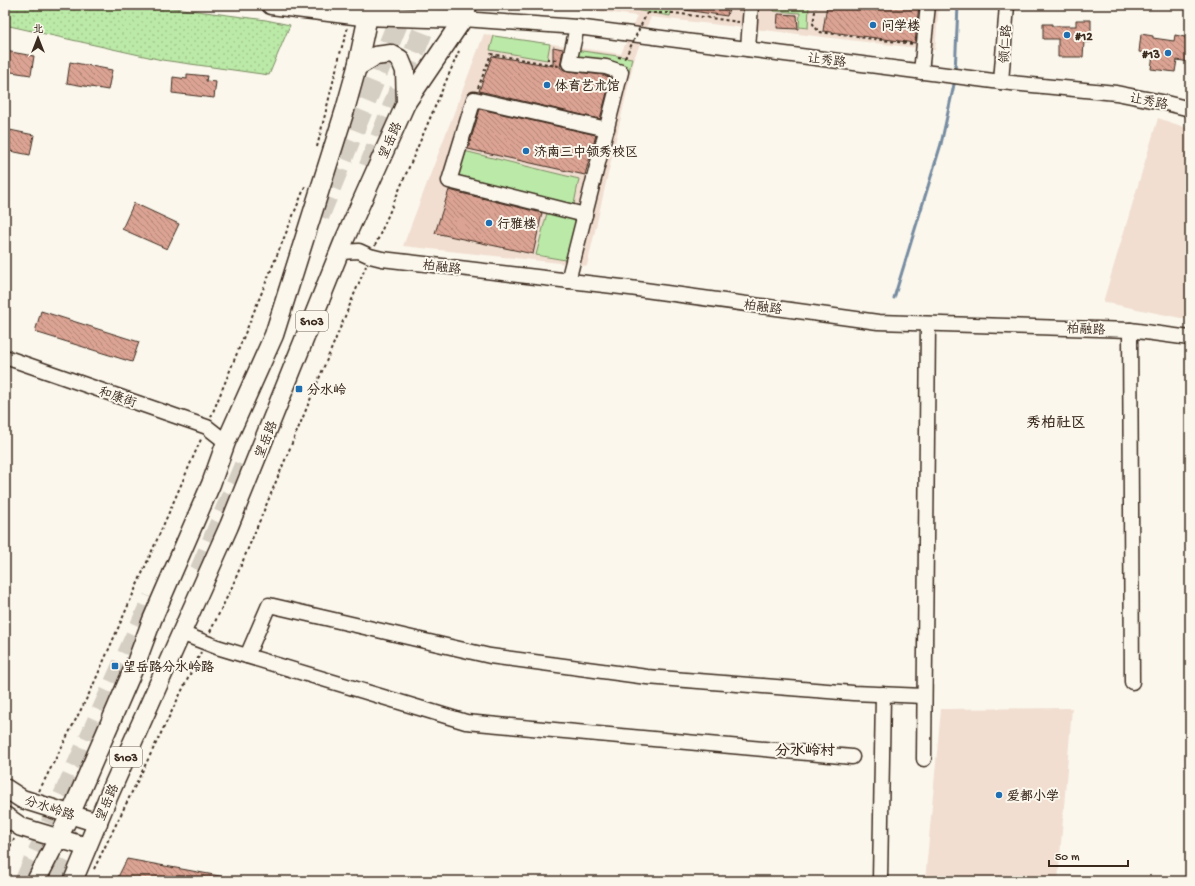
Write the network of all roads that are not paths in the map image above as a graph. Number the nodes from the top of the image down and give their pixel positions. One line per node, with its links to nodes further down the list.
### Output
1 (271, 5): 6 (main road)
2 (391, 5): 7 (main road)
3 (751, 5): 9 (street)
4 (928, 5): 11 (street)
5 (1007, 5): 12 (street, 领仁路)
6 (370, 10): 7 (main road); 10 (main road, S103)
7 (466, 12): 8 (street, 让秀路); 13 (main road, 望岳路 / S103)
8 (577, 26): 9 (street, 让秀路); 15 (street)
9 (748, 49): 11 (street, 让秀路)
10 (357, 67): 13 (main road); 23 (main road, S103)
11 (921, 72): 12 (street, 让秀路)
12 (1001, 82): 14 (street, 让秀路)
13 (406, 103): 17 (main road, 望岳路 / S103)
14 (1190, 109)
15 (607, 130): 16 (street); 16 (street)
16 (585, 215): 18 (street)
17 (340, 252): 18 (street, 柏融路); 24 (main road, 望岳路 / S103)
18 (568, 281): 19 (street, 柏融路)
19 (928, 324): 20 (street, 柏融路); 28 (street)
20 (1130, 330): 21 (street, 柏融路); 26 (street)
21 (1190, 338)
22 (5, 357): 23 (street, 和康街)
23 (226, 442): 32 (main road, S103)
24 (181, 633): 25 (street); 34 (main road, 望岳路 / S103)
25 (247, 656): 27 (street); 29 (street)
26 (1132, 682)
27 (883, 694): 28 (street); 39 (street)
28 (924, 696): 30 (street)
29 (852, 757)
30 (924, 759)
31 (5, 788): 32 (main road, 分水岭路)
32 (70, 814): 34 (main road, 分水岭路); 35 (main road, S103)
33 (5, 816): 35 (main road, 分水岭路)
34 (98, 823): 36 (main road, 望岳路 / S103)
35 (59, 839): 36 (main road, 分水岭路); 37 (main road, S103)
36 (88, 846): 38 (main road, 望岳路 / S103)
37 (36, 881)
38 (73, 881)
39 (880, 881)

